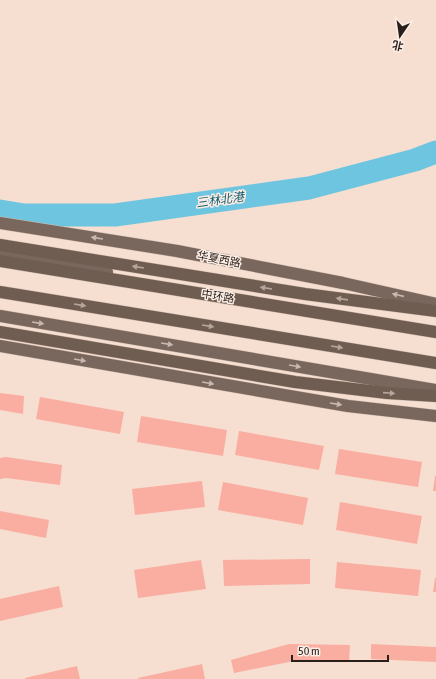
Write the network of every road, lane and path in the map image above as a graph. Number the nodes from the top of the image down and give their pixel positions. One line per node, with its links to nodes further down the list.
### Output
1 (0, 223): 6 (main road, 华夏西路, one-way to 1)
2 (0, 245): 7 (highway, one-way to 2)
3 (0, 255): 9 (main road)
4 (0, 261): 11 (highway, 中环路)
5 (0, 292): 13 (highway, one-way to 13)
6 (436, 304)
7 (436, 312)
8 (0, 316): 14 (main road, one-way to 14)
9 (436, 327)
10 (0, 332): 15 (highway, one-way to 15)
11 (436, 332)
12 (0, 346): 16 (main road, one-way to 16)
13 (436, 363)
14 (436, 390)
15 (436, 396)
16 (436, 416)

